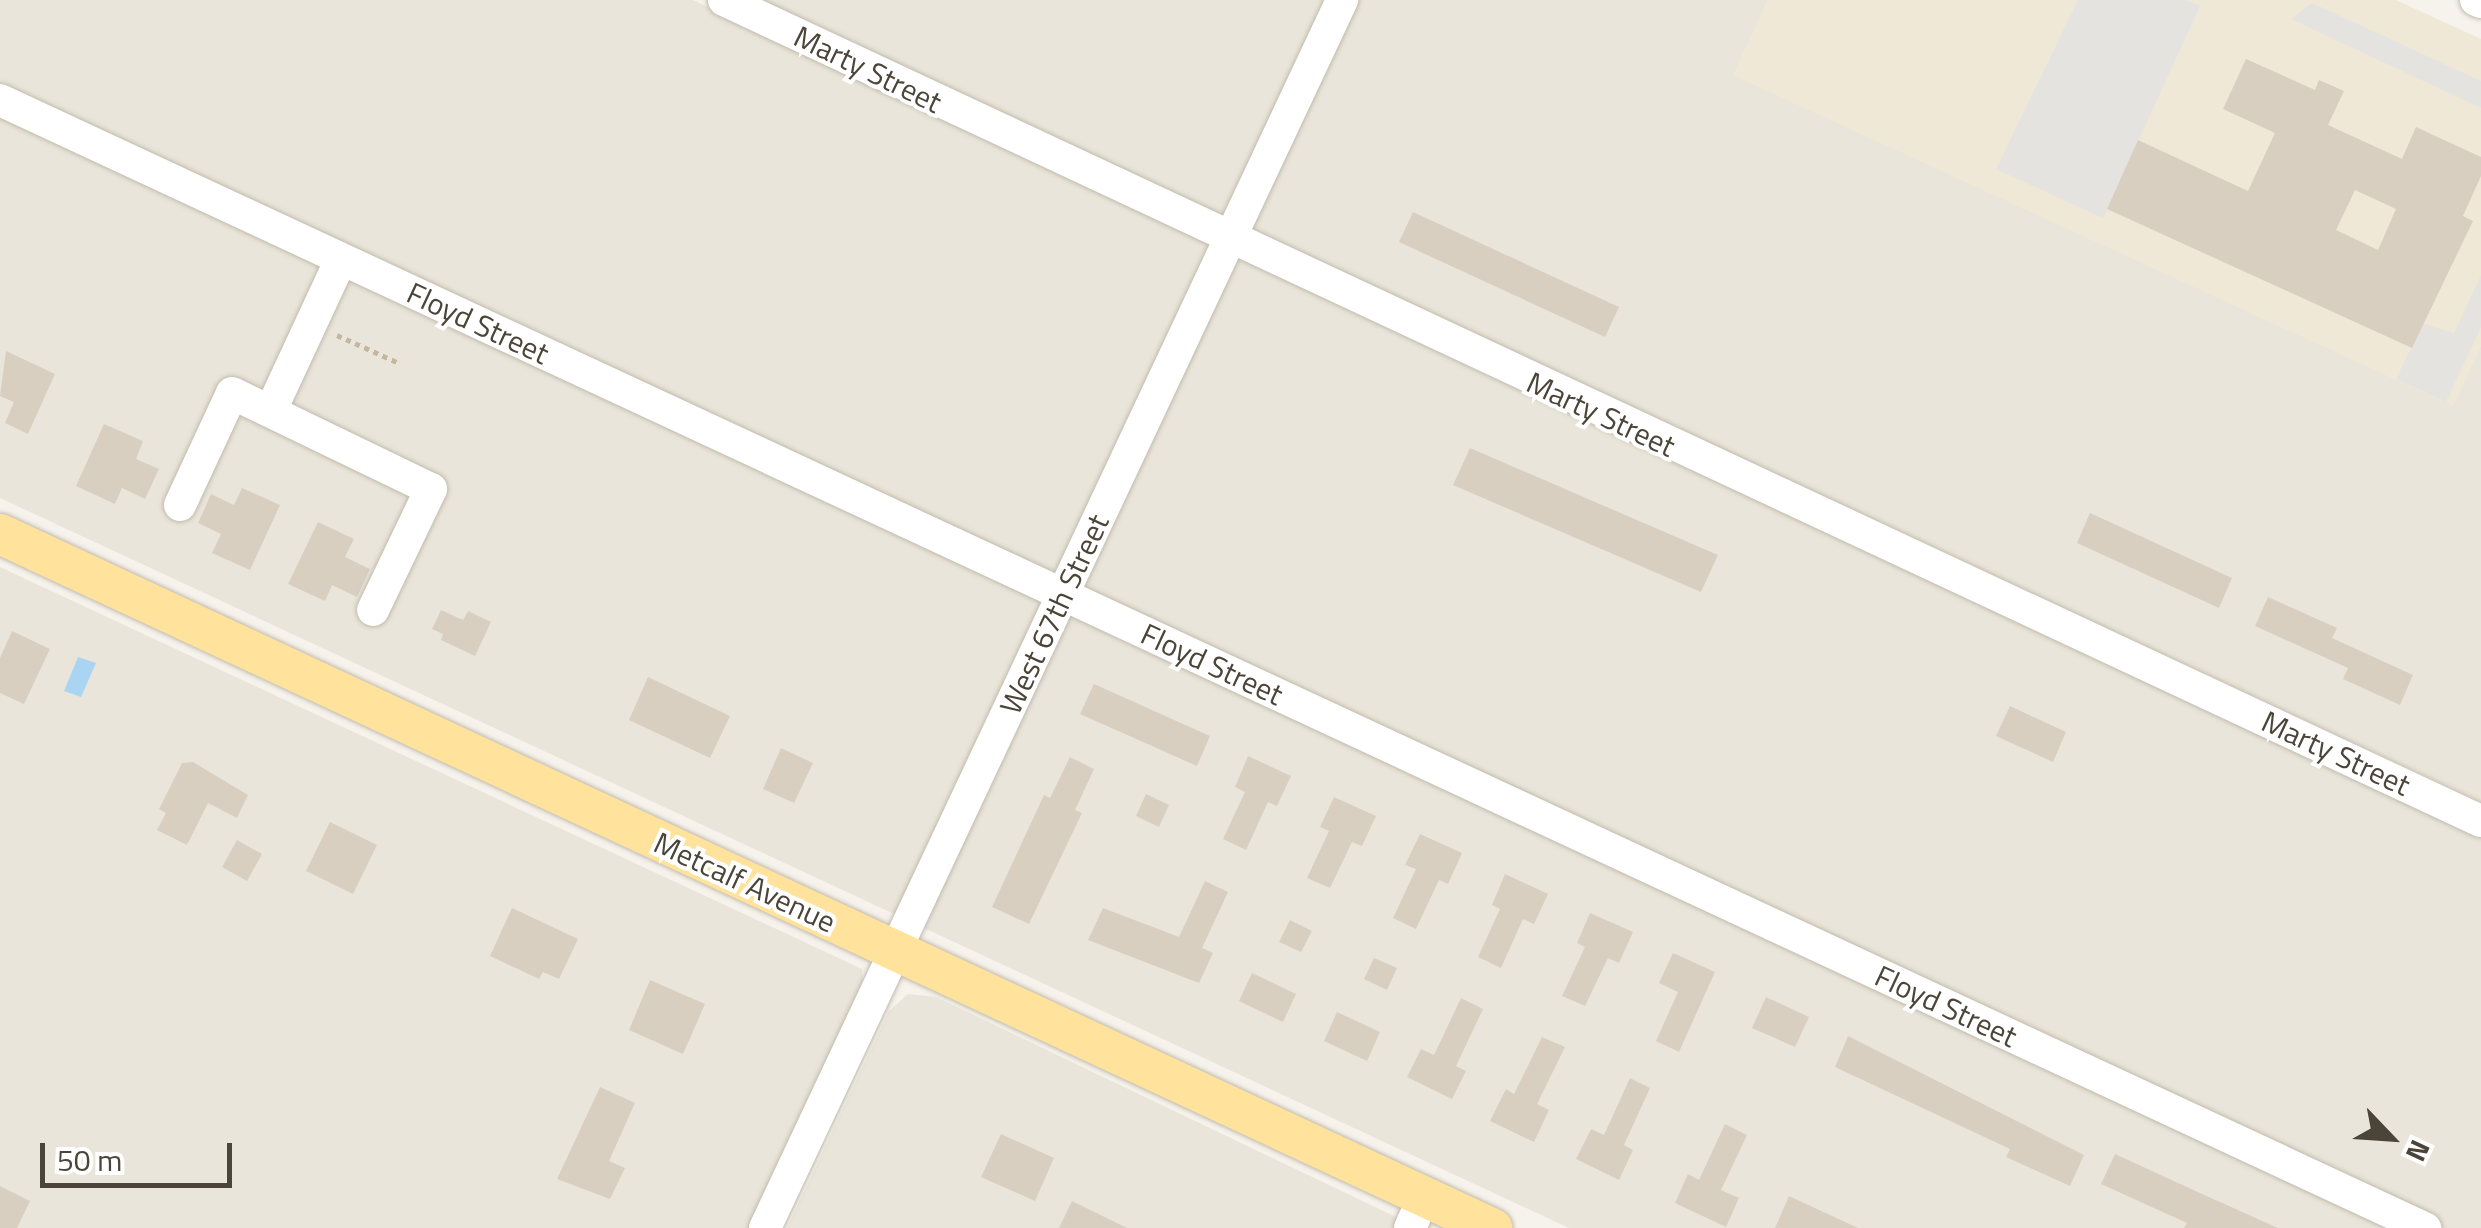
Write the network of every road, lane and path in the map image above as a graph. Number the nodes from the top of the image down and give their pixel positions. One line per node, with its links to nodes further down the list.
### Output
1 (724, 0): 4 (street, Marty Street)
2 (1342, 0): 4 (street, West 67th Street)
3 (0, 100): 5 (street, Floyd Street)
4 (1230, 240): 11 (street, West 67th Street); 13 (street, Marty Street)
5 (341, 259): 6 (street); 11 (street, Floyd Street)
6 (312, 323): 7 (path); 8 (street)
7 (399, 364)
8 (271, 410): 9 (street); 12 (street)
9 (180, 504)
10 (0, 534): 14 (main road, Metcalf Avenue)
11 (1062, 595): 14 (street, West 67th Street); 18 (street, Floyd Street)
12 (373, 610)
13 (2481, 820)
14 (894, 952): 15 (main road, Metcalf Avenue); 16 (street, West 67th Street)
15 (1417, 1213): 17 (main road, Metcalf Avenue)
16 (765, 1228)
17 (1492, 1228)
18 (2424, 1228)

